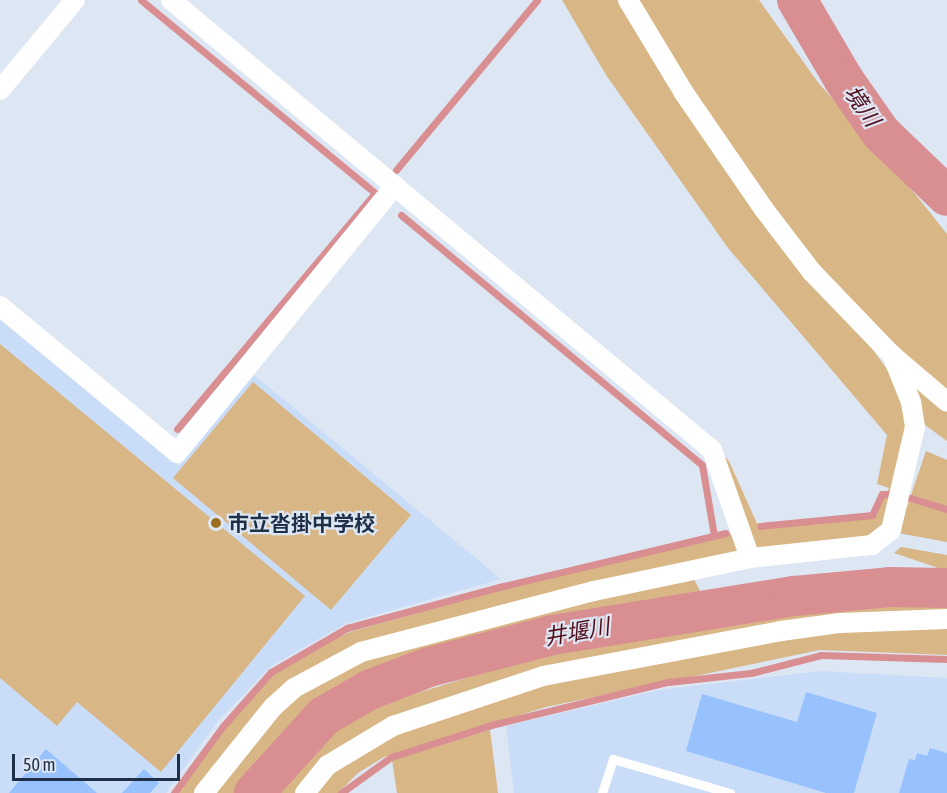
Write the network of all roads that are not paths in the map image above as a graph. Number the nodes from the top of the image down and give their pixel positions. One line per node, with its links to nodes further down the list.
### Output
1 (75, 0): 4 (street)
2 (171, 0): 5 (street)
3 (628, 0): 7 (street)
4 (0, 90)
5 (395, 186): 6 (street); 9 (street)
6 (0, 306)
7 (891, 355): 8 (street); 9 (street)
8 (947, 402)
9 (750, 558): 11 (street)
10 (947, 618): 12 (street)
11 (204, 793)
12 (305, 793)
13 (602, 793): 14 (lane)
14 (730, 793)

